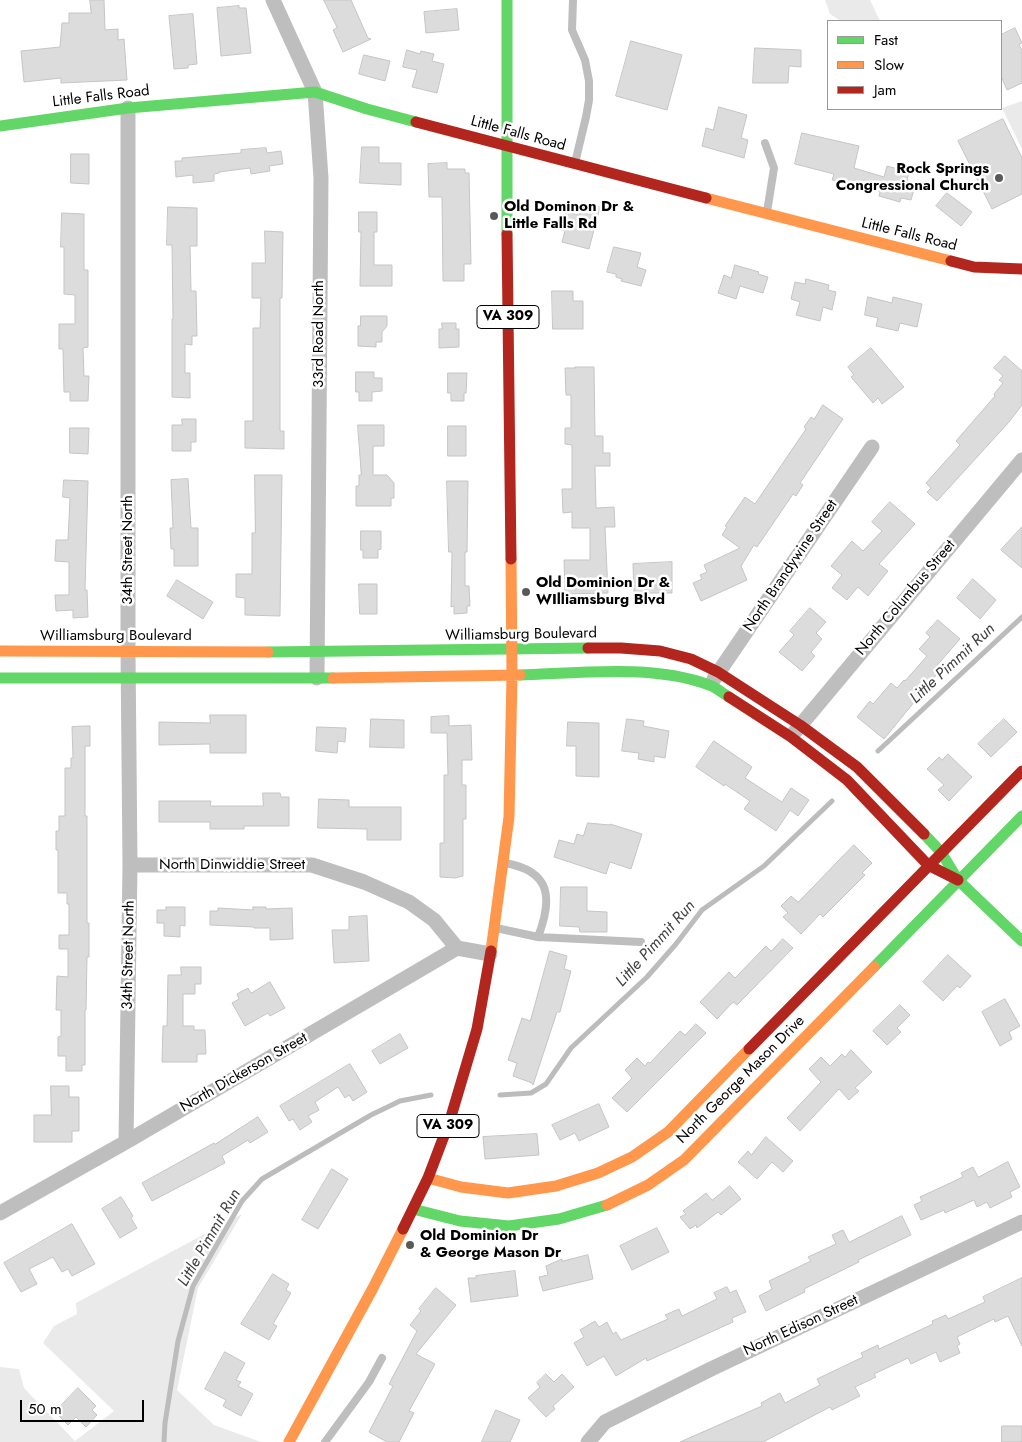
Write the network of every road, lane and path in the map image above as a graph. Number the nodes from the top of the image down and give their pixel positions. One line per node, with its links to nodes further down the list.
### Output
1 (273, 0): 4 (street, 33rd Road North)
2 (507, 0): 8 (main road, VA 309)
3 (573, 0): 9 (lane)
4 (315, 92): 5 (main road, Little Falls Road); 8 (main road, Little Falls Road); 17 (street, 33rd Road North)
5 (128, 108): 6 (main road, Little Falls Road); 15 (street, 34th Street North)
6 (0, 126)
7 (765, 143): 10 (lane)
8 (506, 147): 9 (main road, Little Falls Road); 16 (main road, VA 309)
9 (575, 164): 10 (main road, Little Falls Road)
10 (767, 214): 11 (main road, Little Falls Road)
11 (1022, 269)
12 (872, 447): 22 (street, North Brandywine Street)
13 (1022, 460): 23 (street, North Columbus Street)
14 (0, 651): 15 (main road, Williamsburg Boulevard)
15 (128, 651): 17 (main road, Williamsburg Boulevard); 21 (street, 34th Street North)
16 (512, 651): 17 (main road, Williamsburg Boulevard); 18 (main road, VA 309); 22 (main road, Williamsburg Boulevard)
17 (317, 652): 20 (street, 33rd Road North)
18 (512, 676): 20 (main road, Williamsburg Boulevard); 22 (main road, Williamsburg Boulevard); 27 (main road, VA 309)
19 (0, 678): 21 (main road, Williamsburg Boulevard)
20 (317, 678): 21 (main road, Williamsburg Boulevard)
21 (128, 679): 28 (street, 34th Street North)
22 (714, 679): 23 (main road, Williamsburg Boulevard)
23 (796, 731): 26 (main road, Williamsburg Boulevard); 29 (main road, Williamsburg Boulevard)
24 (1022, 771): 26 (main road, North George Mason Drive)
25 (1022, 816): 30 (main road, North George Mason Drive)
26 (941, 852): 29 (main road, North George Mason Drive); 30 (main road, Williamsburg Boulevard)
27 (504, 862): 31 (main road, VA 309); 32 (lane)
28 (130, 865): 35 (street, North Dinwiddie Street); 37 (street, 34th Street North)
29 (928, 866): 30 (main road, Williamsburg Boulevard); 38 (main road, North George Mason Drive)
30 (958, 880): 33 (main road, Williamsburg Boulevard); 39 (main road, North George Mason Drive)
31 (495, 928): 32 (lane); 36 (main road, VA 309)
32 (538, 937): 34 (lane)
33 (1022, 941)
34 (641, 942)
35 (457, 948): 36 (street); 37 (street, North Dickerson Street)
36 (490, 954): 38 (main road, VA 309)
37 (126, 1142): 40 (street, North Dickerson Street)
38 (428, 1178): 39 (main road, VA 309)
39 (412, 1209): 43 (main road, VA 309)
40 (0, 1213)
41 (1022, 1222): 45 (street, North Edison Street)
42 (382, 1358): 44 (lane)
43 (289, 1442)
44 (325, 1442)
45 (588, 1442)

